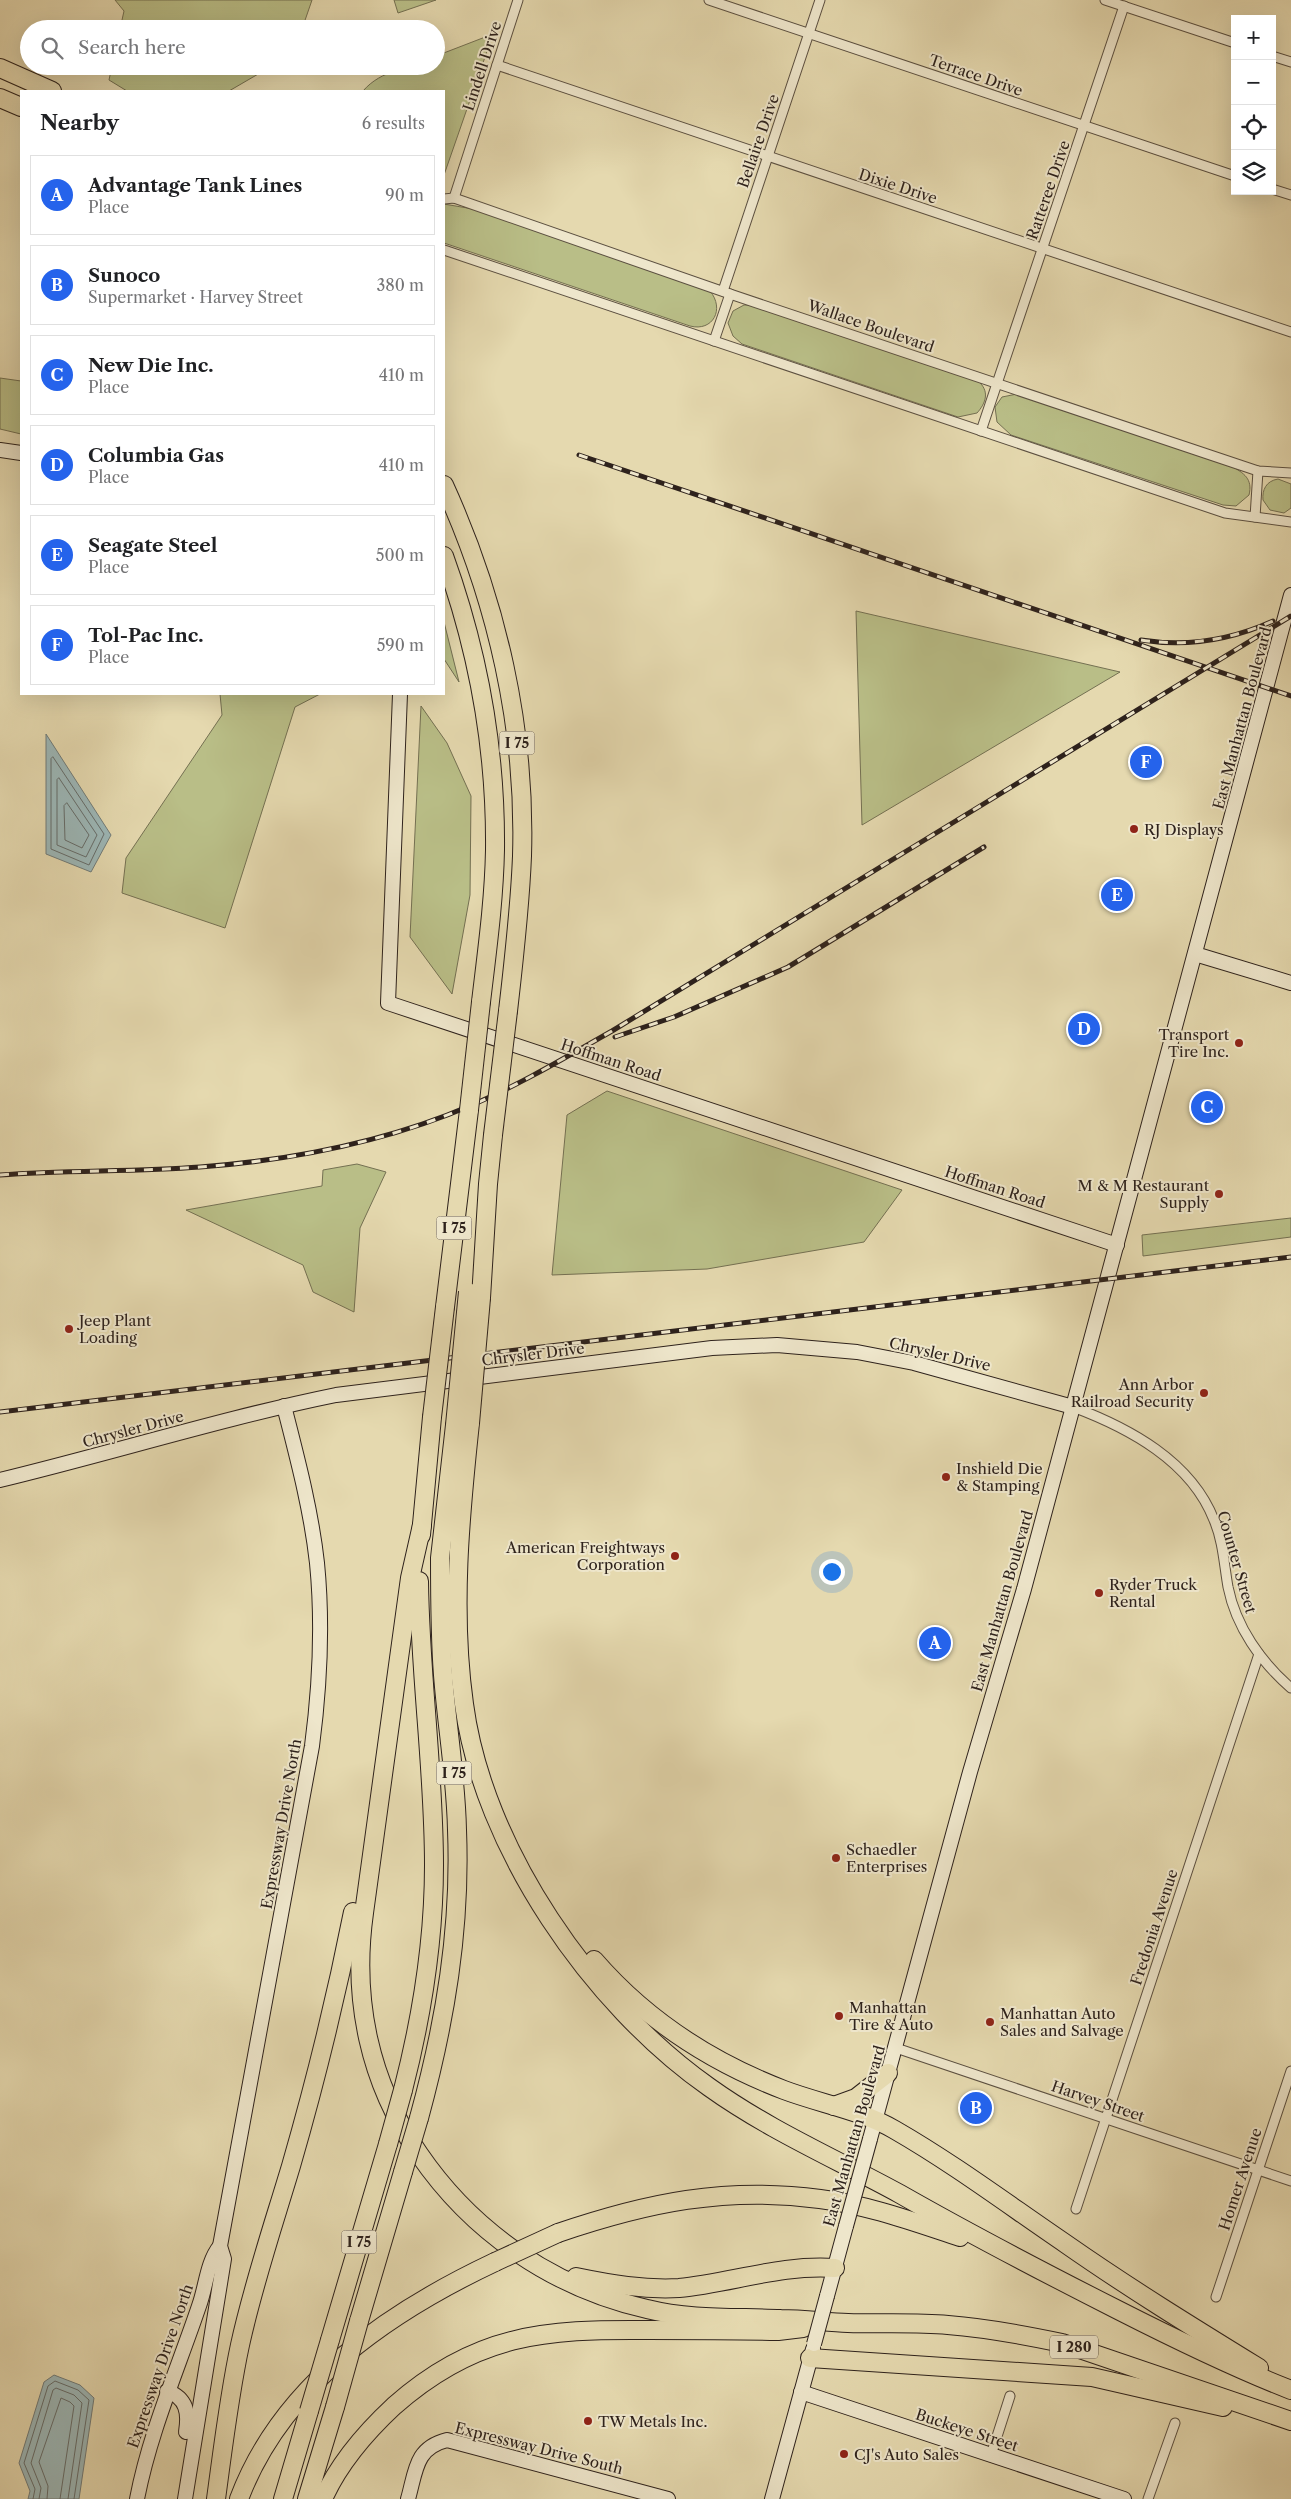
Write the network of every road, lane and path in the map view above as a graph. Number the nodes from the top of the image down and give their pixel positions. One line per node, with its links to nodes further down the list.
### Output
1 (518, 0): 10 (street, Lindell Drive)
2 (709, 0): 6 (street, Terrace Drive)
3 (820, 0): 6 (street, Bellaire Drive)
4 (1105, 0): 5 (street)
5 (1124, 6): 7 (street); 15 (street, Ratteree Drive)
6 (809, 33): 15 (street, Terrace Drive); 16 (street, Bellaire Drive)
7 (1231, 42)
8 (1276, 57): 9 (street)
9 (1291, 62)
10 (497, 66): 16 (street, Dixie Drive); 20 (street, Lindell Drive)
11 (0, 68): 12 (highway)
12 (50, 90)
13 (0, 98): 14 (highway)
14 (20, 107)
15 (1084, 126): 17 (street, Terrace Drive); 22 (street, Ratteree Drive)
16 (767, 157): 22 (street, Dixie Drive); 24 (street, Bellaire Drive)
17 (1231, 175)
18 (1276, 190): 19 (street)
19 (1291, 195)
20 (454, 198): 21 (street, Wallace Boulevard); 24 (street, Wallace Boulevard)
21 (445, 199)
22 (1042, 249): 25 (street, Dixie Drive); 27 (street, Ratteree Drive)
23 (445, 250): 26 (street)
24 (726, 292): 26 (street, Bellaire Drive); 27 (street, Wallace Boulevard)
25 (1291, 332)
26 (714, 341): 28 (street)
27 (997, 383): 28 (street, Ratteree Drive); 31 (street, Wallace Boulevard)
28 (981, 431): 34 (street)
29 (0, 450): 30 (street)
30 (20, 453)
31 (1258, 471): 32 (street, Wallace Boulevard); 34 (street)
32 (1291, 473)
33 (445, 487): 44 (highway, I 75, bridge)
34 (1255, 517): 35 (street)
35 (1291, 522)
36 (445, 559): 46 (highway, I 75, bridge)
37 (1291, 595): 39 (street, East Manhattan Boulevard)
38 (400, 695): 41 (street, Hoffman Road)
39 (1195, 954): 40 (street); 41 (street, East Manhattan Boulevard)
40 (1291, 983)
41 (1117, 1245): 43 (street, East Manhattan Boulevard)
42 (284, 1406): 43 (street, Chrysler Drive); 45 (street, Chrysler Drive); 60 (street, Expressway Drive North)
43 (1073, 1407): 47 (street, Counter Street); 51 (street, East Manhattan Boulevard)
44 (462, 1424): 49 (highway); 81 (highway, I 75, bridge)
45 (0, 1480)
46 (422, 1525): 50 (highway); 80 (highway, I 75, bridge)
47 (1259, 1654): 48 (street, Counter Street); 55 (street, Fredonia Avenue)
48 (1291, 1688)
49 (468, 1728): 54 (highway); 61 (highway)
50 (373, 1848): 63 (highway); 78 (highway)
51 (896, 2048): 53 (street, East Manhattan Boulevard); 55 (street, Harvey Street)
52 (1291, 2071): 57 (street, Homer Avenue)
53 (888, 2073): 54 (highway); 56 (street, East Manhattan Boulevard)
54 (834, 2106): 56 (highway)
55 (1105, 2118): 57 (street, Harvey Street); 59 (street, Fredonia Avenue)
56 (875, 2120): 62 (street, East Manhattan Boulevard, bridge); 67 (highway)
57 (1258, 2169): 58 (street, Harvey Street); 64 (street, Homer Avenue)
58 (1291, 2181)
59 (1076, 2209)
60 (220, 2246): 68 (street, Expressway Drive North); 77 (street, Expressway Drive North)
61 (998, 2250): 67 (highway); 79 (highway, bridge)
62 (835, 2268): 63 (highway); 66 (street, East Manhattan Boulevard, bridge)
63 (546, 2270): 65 (highway)
64 (1216, 2297)
65 (848, 2323): 71 (highway, I 280); 82 (highway)
66 (812, 2351): 69 (street, East Manhattan Boulevard); 71 (highway)
67 (1291, 2390)
68 (167, 2391): 74 (street, Expressway Drive North); 76 (street)
69 (801, 2392): 73 (street, Buckeye Street); 85 (street, East Manhattan Boulevard)
70 (1010, 2396): 73 (street)
71 (1290, 2421)
72 (1175, 2423): 87 (street)
73 (991, 2455): 86 (street, Buckeye Street)
74 (140, 2492): 75 (street, Expressway Drive North)
75 (137, 2499)
76 (176, 2499)
77 (185, 2499)
78 (216, 2499)
79 (239, 2499)
80 (283, 2499)
81 (307, 2499)
82 (323, 2499)
83 (408, 2499): 84 (street, Expressway Drive South)
84 (668, 2499)
85 (772, 2499)
86 (1124, 2499)
87 (1148, 2499)

